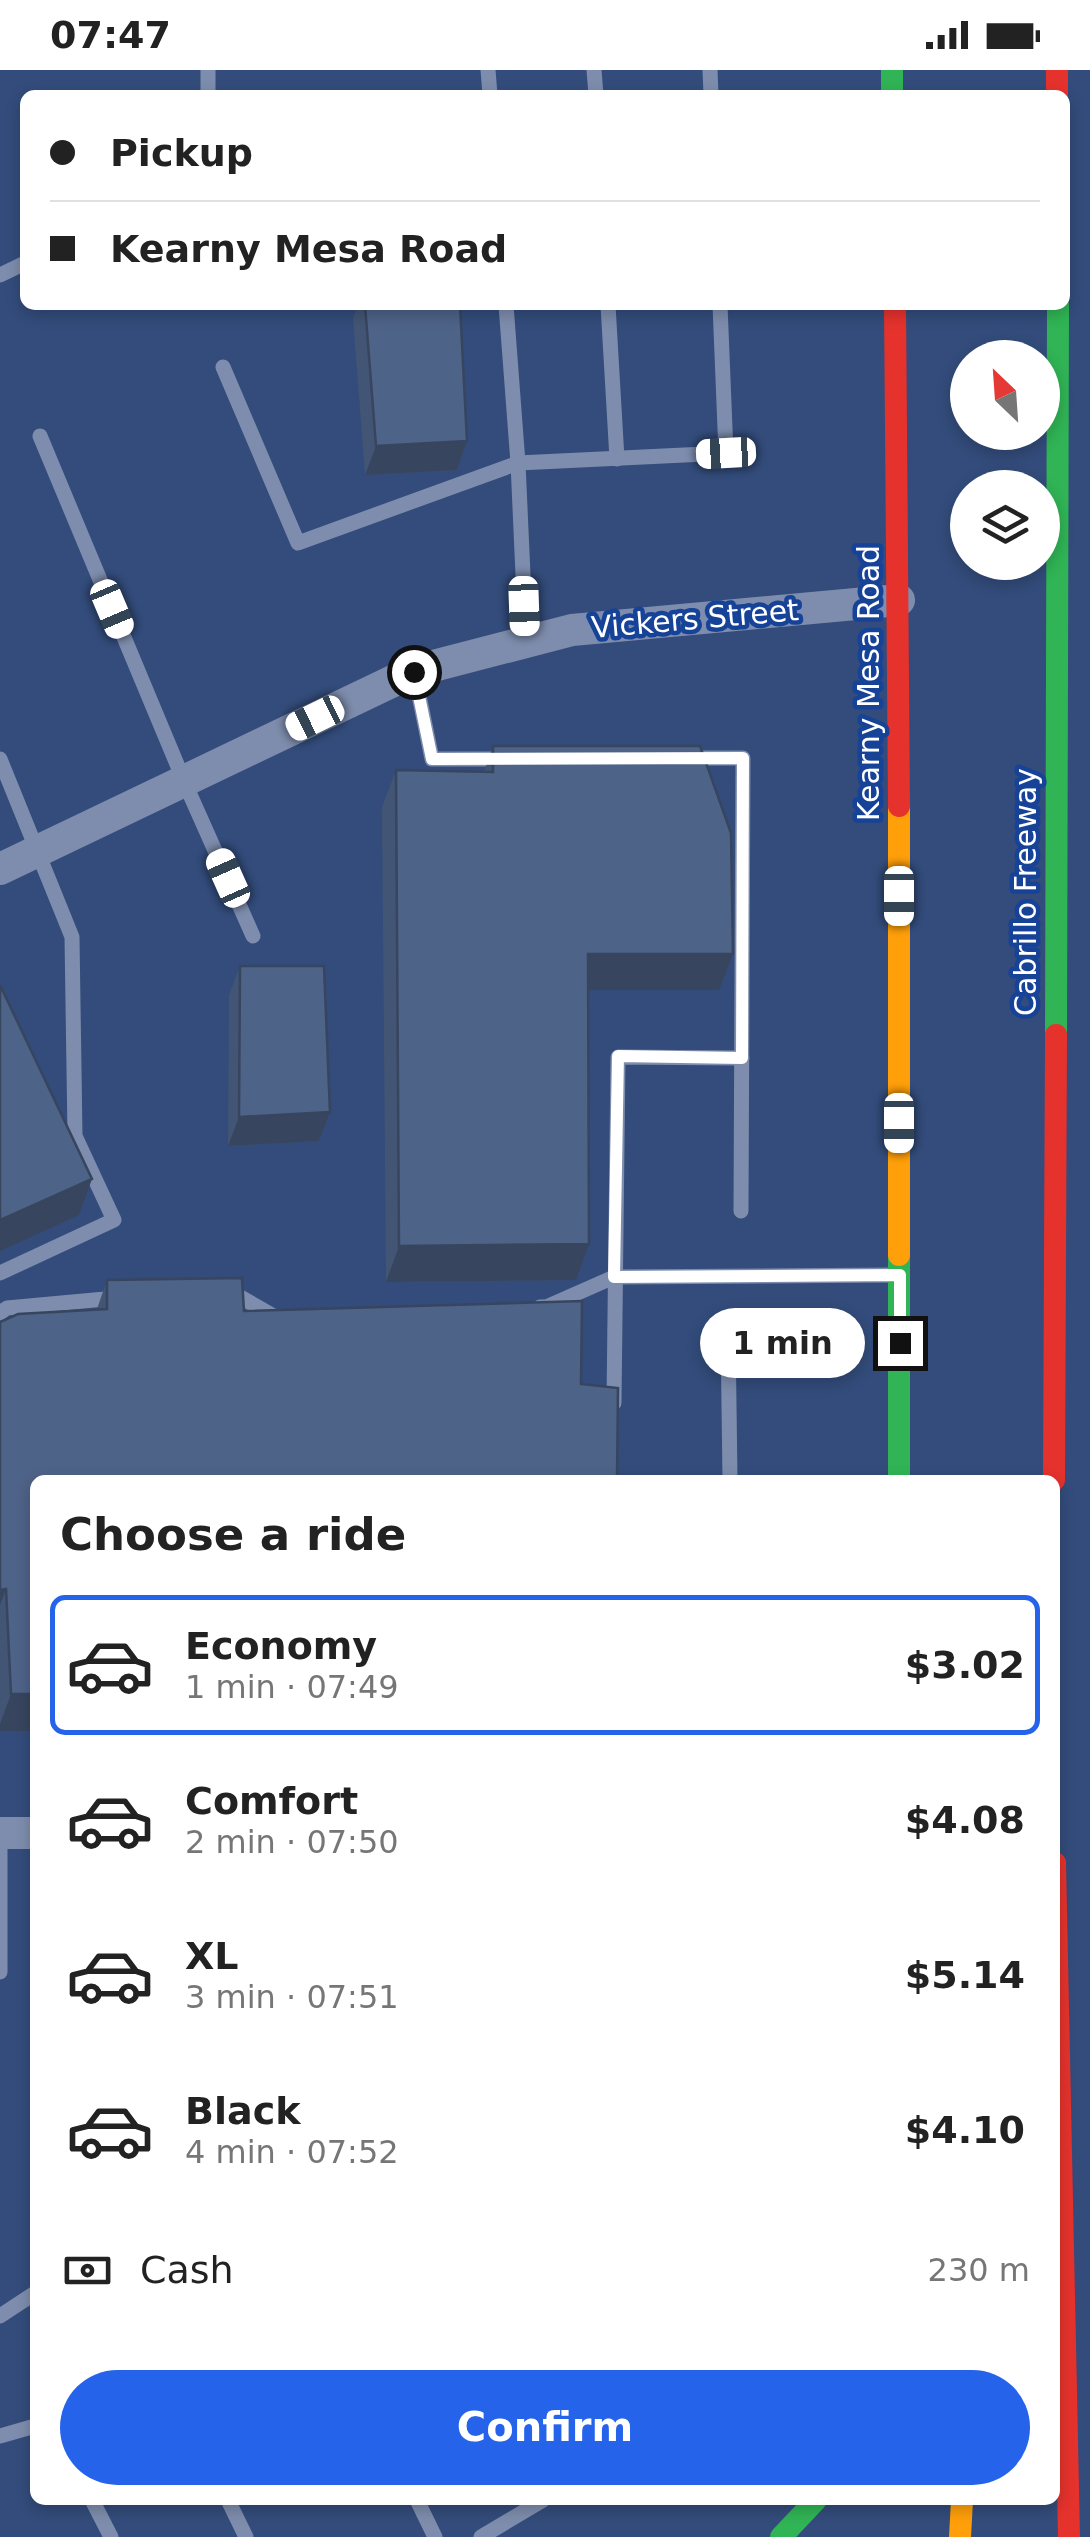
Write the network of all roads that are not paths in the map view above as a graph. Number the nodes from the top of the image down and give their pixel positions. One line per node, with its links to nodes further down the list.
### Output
1 (506, 310): 9 (lane)
2 (608, 310): 8 (lane)
3 (720, 310): 8 (lane)
4 (896, 310): 10 (main road, Kearny Mesa Road)
5 (1058, 310): 34 (main road, Cabrillo Freeway)
6 (223, 367): 9 (lane)
7 (40, 436): 16 (lane)
8 (617, 458): 9 (lane)
9 (518, 464): 11 (lane)
10 (900, 600): 11 (street, Vickers Street); 23 (main road, Kearny Mesa Road)
11 (526, 642): 12 (street, Vickers Street)
12 (414, 672): 15 (lane); 16 (street, Vickers Street)
13 (665, 758): 20 (lane)
14 (0, 759): 17 (lane)
15 (529, 759)
16 (184, 781): 17 (street, Vickers Street); 19 (lane)
17 (38, 850): 18 (street, Vickers Street); 22 (lane)
18 (0, 869)
19 (253, 936)
20 (742, 1058): 21 (lane); 24 (lane)
21 (741, 1211)
22 (0, 1273)
23 (900, 1275): 24 (lane); 33 (main road, Kearny Mesa Road)
24 (614, 1277): 27 (lane); 31 (lane)
25 (205, 1289): 29 (lane)
26 (126, 1297): 28 (lane)
27 (526, 1308)
28 (0, 1312)
29 (294, 1318)
30 (728, 1331): 32 (lane)
31 (614, 1424)
32 (730, 1475)
33 (900, 1475)
34 (1054, 1475)
35 (0, 1833): 36 (street); 37 (lane)
36 (30, 1833)
37 (0, 1972)
38 (1060, 2104): 55 (main road)
39 (30, 2297): 40 (lane)
40 (0, 2316)
41 (30, 2427): 42 (lane)
42 (0, 2436)
43 (94, 2505): 49 (lane)
44 (230, 2505): 50 (lane)
45 (418, 2505): 51 (lane)
46 (535, 2505): 52 (lane)
47 (811, 2505): 53 (main road)
48 (962, 2505): 54 (main road)
49 (110, 2537)
50 (246, 2537)
51 (434, 2537)
52 (481, 2537)
53 (781, 2537)
54 (960, 2537)
55 (1069, 2537)

